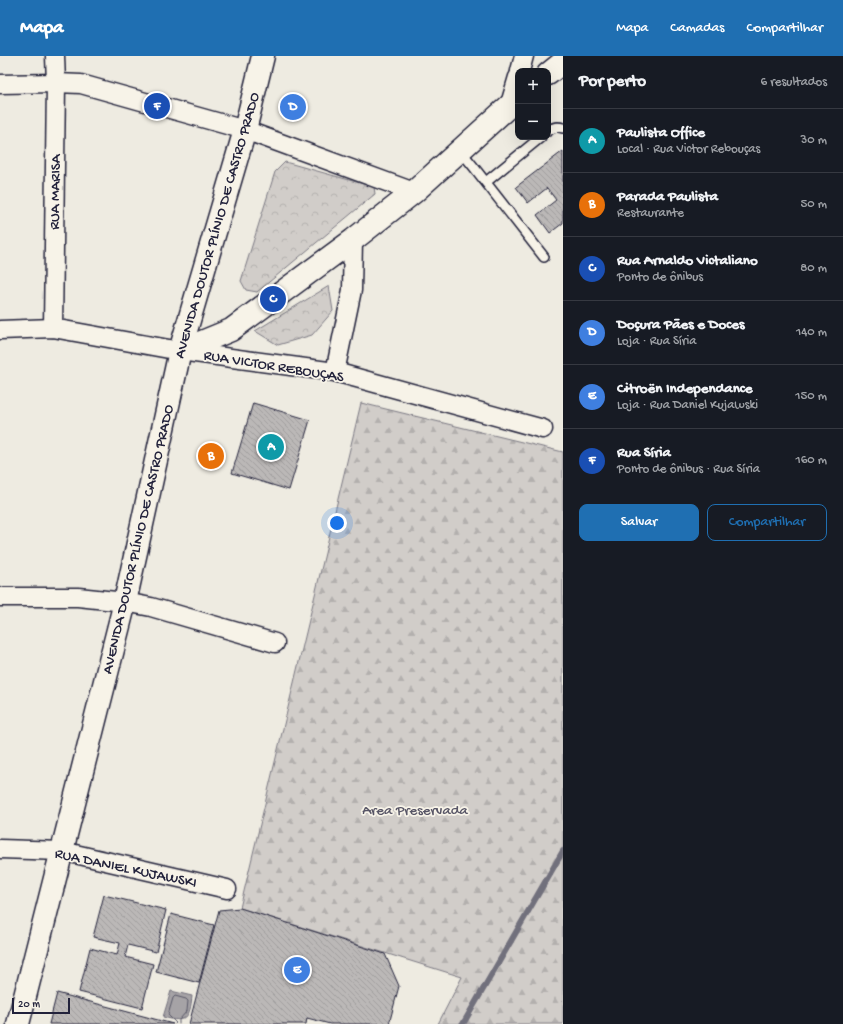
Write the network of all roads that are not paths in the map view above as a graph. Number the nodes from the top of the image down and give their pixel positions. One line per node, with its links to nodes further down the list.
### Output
1 (55, 56): 7 (street, RUA MARISA)
2 (263, 56): 12 (street, AVENIDA DOUTOR PLÍNIO DE CASTRO PRADO)
3 (524, 56): 5 (street)
4 (563, 62): 6 (street)
5 (521, 68)
6 (551, 72)
7 (56, 83): 8 (street); 12 (street); 19 (street, RUA MARISA)
8 (0, 84)
9 (514, 101): 14 (street)
10 (563, 128): 11 (lane)
11 (551, 129)
12 (245, 130): 16 (street); 21 (street, AVENIDA DOUTOR PLÍNIO DE CASTRO PRADO)
13 (537, 140): 15 (lane)
14 (460, 150): 15 (lane); 16 (street)
15 (486, 182): 18 (lane)
16 (414, 192): 17 (street)
17 (353, 240): 21 (street); 22 (street)
18 (544, 257)
19 (53, 328): 20 (street, RUA VICTOR REBOUÇAS); 21 (street, RUA VICTOR REBOUÇAS)
20 (0, 330)
21 (180, 351): 22 (street, RUA VICTOR REBOUÇAS); 25 (street, AVENIDA DOUTOR PLÍNIO DE CASTRO PRADO)
22 (335, 372): 23 (street, RUA VICTOR REBOUÇAS)
23 (543, 429)
24 (0, 597): 25 (street)
25 (125, 602): 26 (street); 28 (street, AVENIDA DOUTOR PLÍNIO DE CASTRO PRADO)
26 (275, 643)
27 (0, 849): 28 (street, RUA DANIEL KUJAWSKI)
28 (62, 851): 29 (street, RUA DANIEL KUJAWSKI); 30 (street, AVENIDA DOUTOR PLÍNIO DE CASTRO PRADO)
29 (227, 889)
30 (18, 1024)

